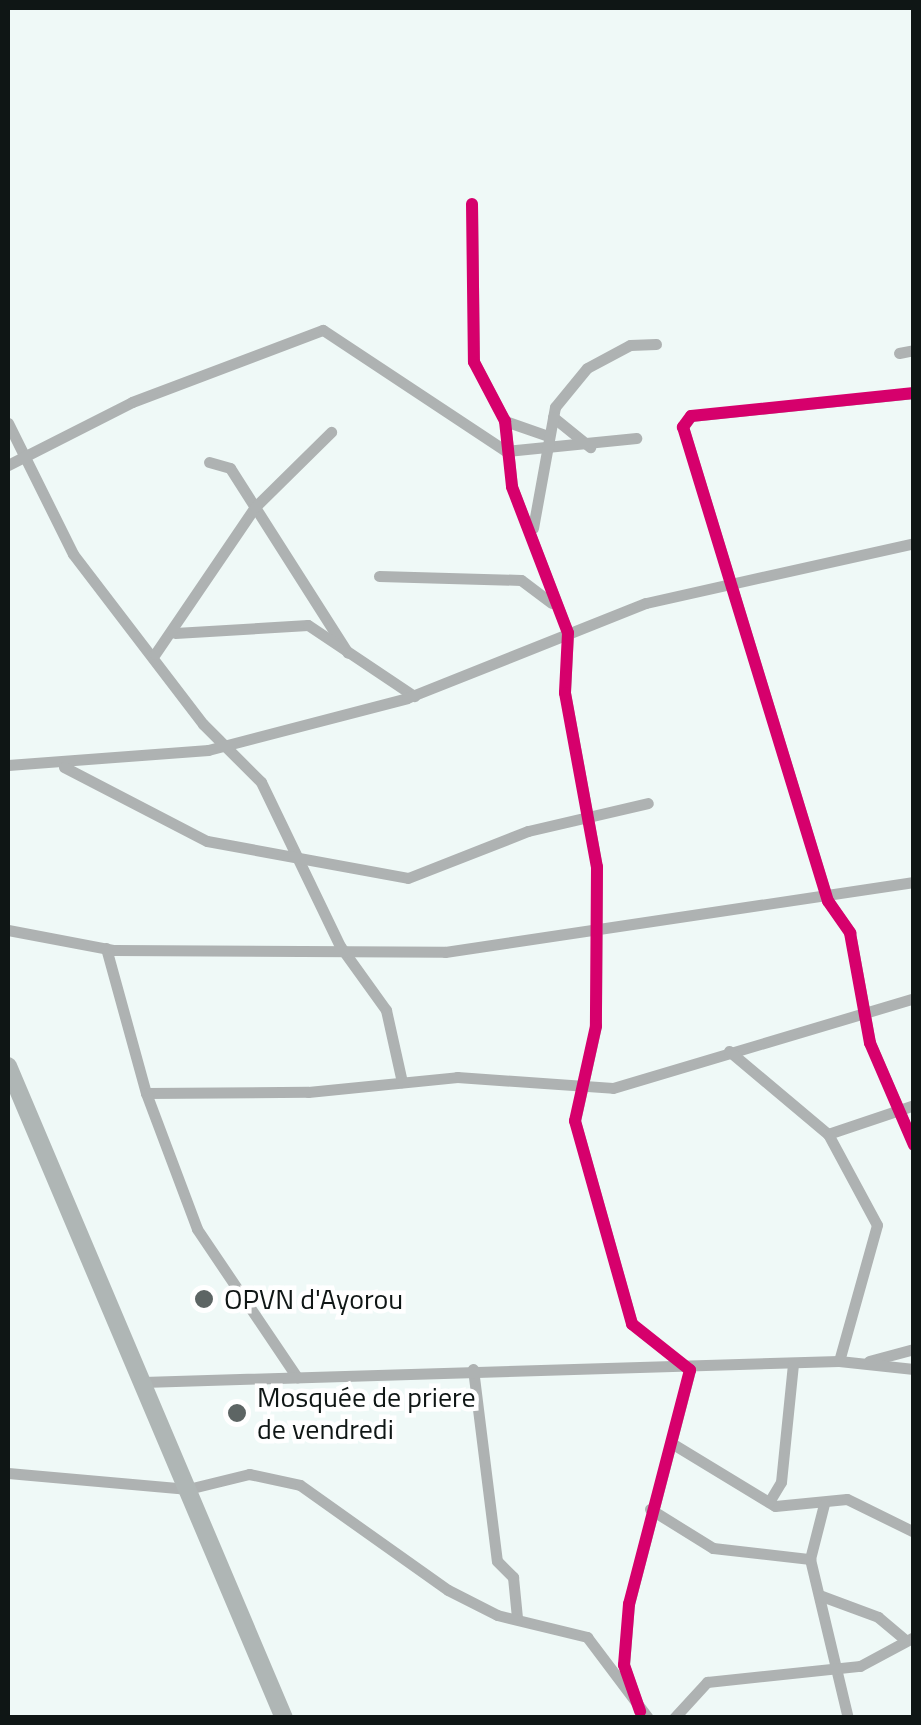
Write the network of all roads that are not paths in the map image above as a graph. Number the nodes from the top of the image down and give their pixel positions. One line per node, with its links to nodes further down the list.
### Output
1 (472, 204): 7 (street)
2 (656, 344): 6 (street)
3 (914, 350): 4 (street)
4 (899, 353)
5 (914, 393): 21 (street)
6 (553, 417): 11 (street); 12 (street)
7 (504, 421): 11 (street); 13 (street)
8 (8, 423): 14 (street)
9 (331, 432): 17 (street)
10 (636, 438): 12 (street)
11 (547, 442): 12 (street); 13 (street); 18 (street)
12 (594, 449)
13 (506, 451): 14 (street); 18 (street)
14 (23, 460): 16 (street); 25 (street)
15 (209, 462): 17 (street)
16 (8, 465)
17 (255, 508): 23 (street); 26 (street)
18 (534, 532): 22 (street)
19 (914, 543): 21 (street)
20 (379, 576): 22 (street)
21 (732, 585): 24 (street); 35 (street)
22 (559, 620): 24 (street)
23 (175, 633): 25 (street); 26 (street)
24 (568, 633): 27 (street); 32 (street)
25 (155, 654): 28 (street)
26 (350, 657): 27 (street)
27 (414, 696): 28 (street)
28 (222, 746): 29 (street); 33 (street)
29 (55, 764): 30 (street); 33 (street)
30 (8, 765)
31 (648, 803): 32 (street)
32 (590, 815): 33 (street); 37 (street)
33 (301, 858): 38 (street)
34 (914, 882): 35 (street)
35 (828, 901): 37 (street); 41 (street)
36 (8, 930): 39 (street)
37 (596, 930): 38 (street); 45 (street)
38 (340, 946): 39 (street); 44 (street)
39 (106, 948): 46 (street)
40 (914, 998): 41 (street)
41 (869, 1012): 42 (street); 48 (street)
42 (730, 1051): 45 (street); 49 (street)
43 (8, 1066): 59 (main road)
44 (402, 1082): 45 (street); 46 (street)
45 (589, 1086): 57 (street)
46 (146, 1092): 58 (street)
47 (914, 1105): 48 (street)
48 (900, 1112): 49 (street); 50 (street)
49 (828, 1134): 52 (street)
50 (914, 1145)
51 (914, 1349): 54 (street)
52 (839, 1361): 53 (street); 54 (street)
53 (793, 1364): 57 (street); 63 (street)
54 (860, 1364): 56 (street)
55 (473, 1369): 57 (street); 58 (street); 69 (street)
56 (914, 1369)
57 (690, 1370): 60 (street)
58 (297, 1377): 59 (street)
59 (143, 1382): 62 (main road)
60 (672, 1444): 63 (street); 65 (street)
61 (8, 1473): 62 (street)
62 (188, 1489): 69 (street); 73 (main road)
63 (769, 1502): 64 (street)
64 (824, 1504): 66 (street); 67 (street)
65 (650, 1510): 67 (street); 72 (street)
66 (914, 1532)
67 (810, 1559): 68 (street)
68 (819, 1595): 70 (street); 71 (street)
69 (517, 1618): 72 (street)
70 (909, 1638): 71 (street)
71 (838, 1671): 74 (street); 75 (street)
72 (644, 1714)
73 (284, 1718)
74 (674, 1718)
75 (848, 1718)

